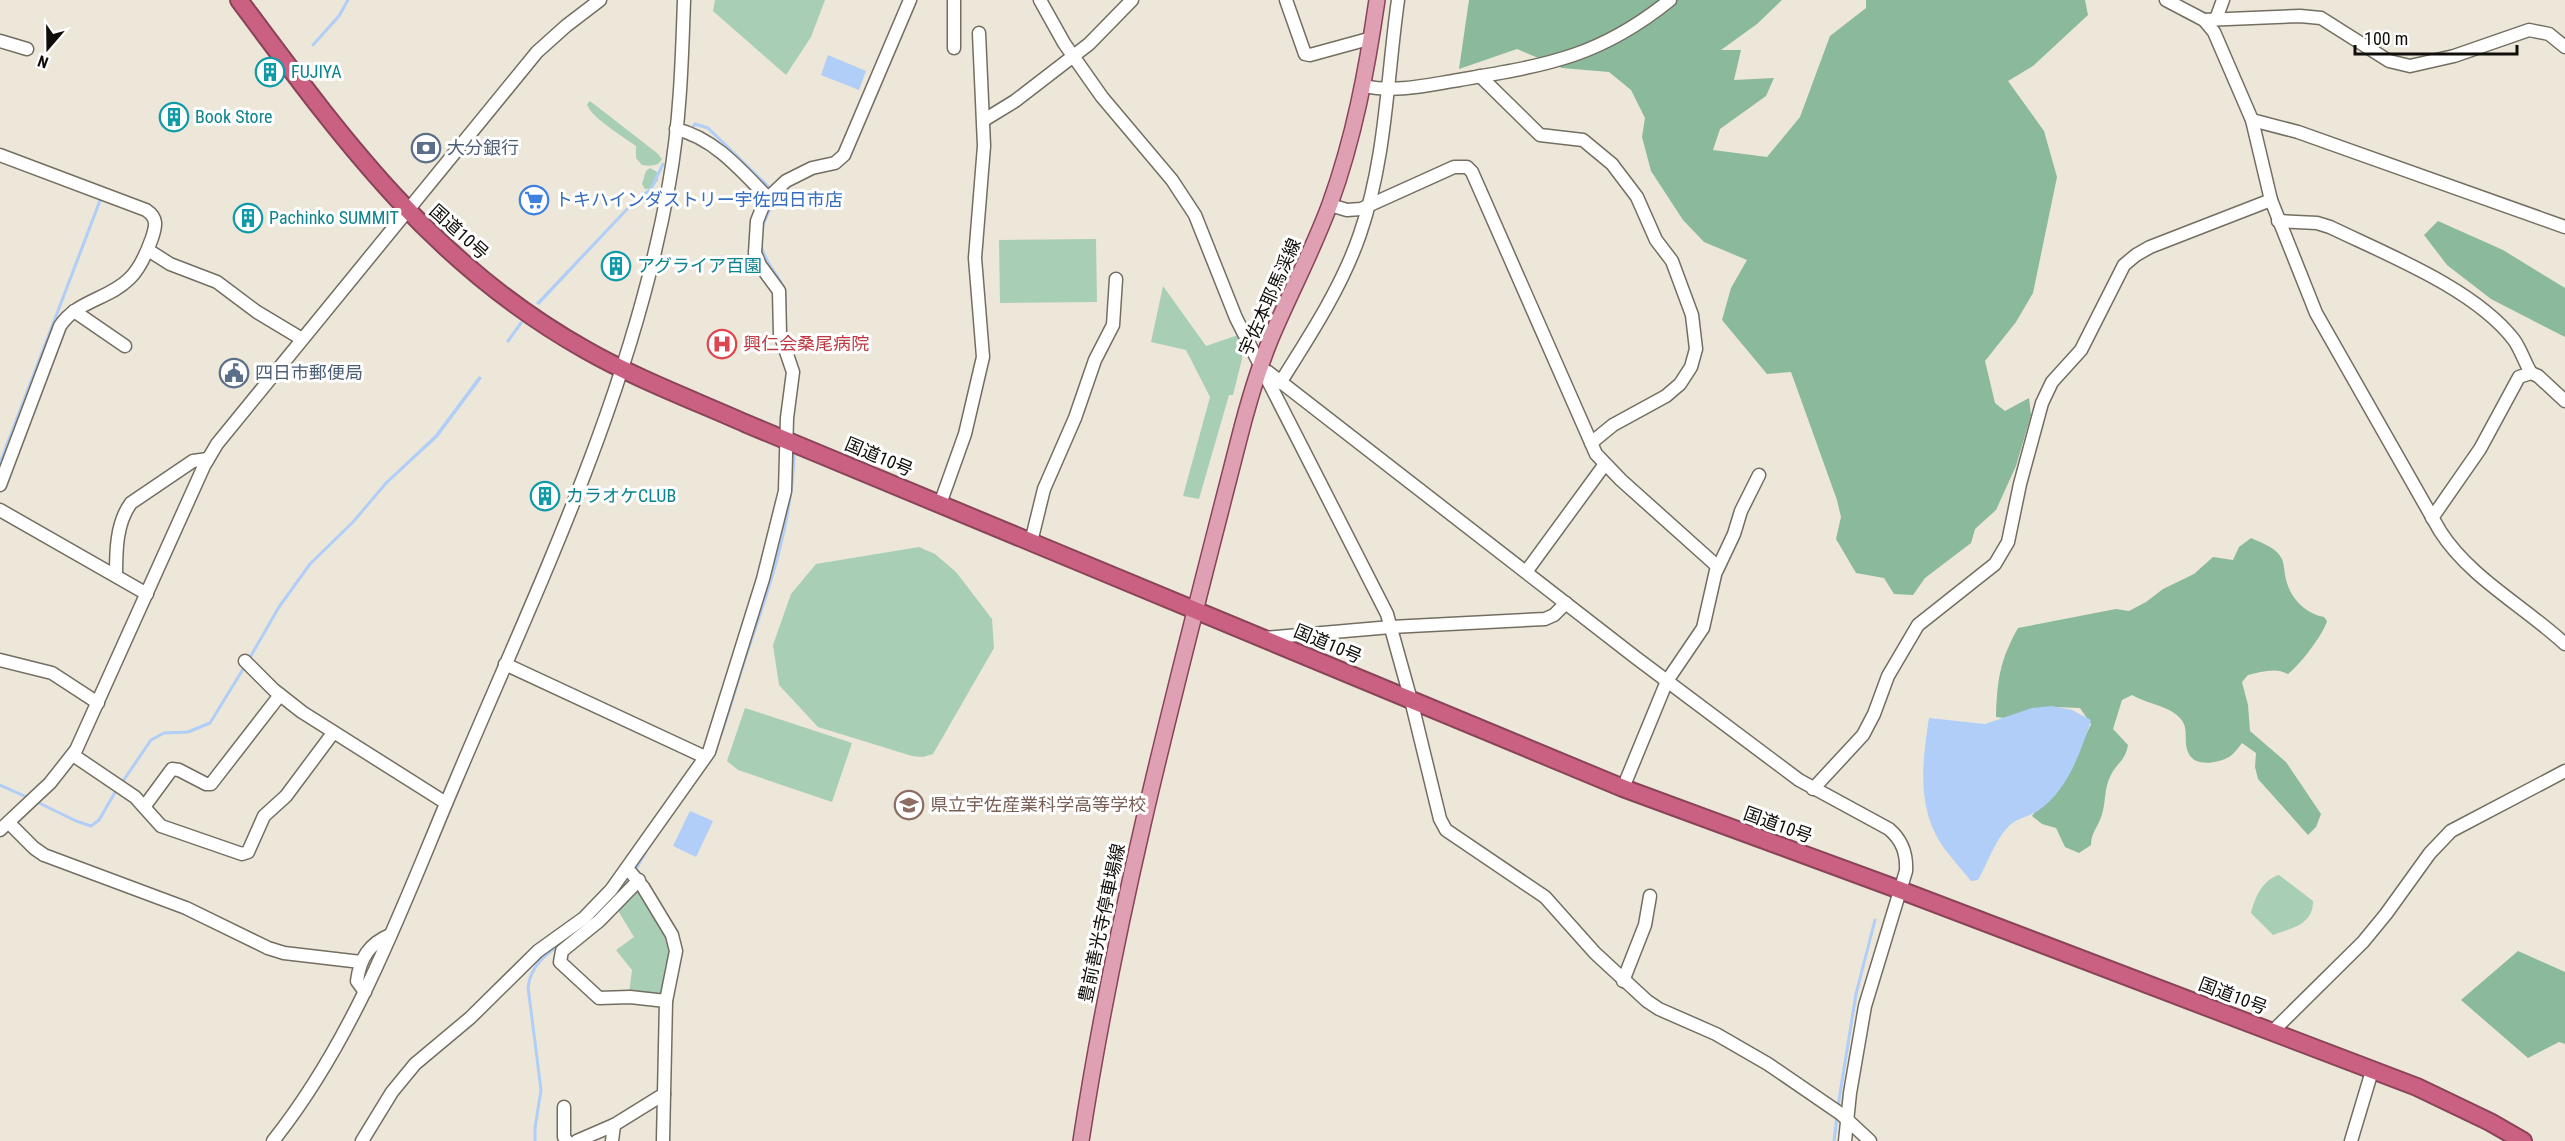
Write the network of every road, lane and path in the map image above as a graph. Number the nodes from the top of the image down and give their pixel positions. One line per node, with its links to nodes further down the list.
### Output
1 (238, 0): 33 (highway, 国道10号)
2 (600, 0): 33 (street)
3 (684, 0): 27 (street)
4 (910, 0): 29 (street)
5 (954, 0): 19 (street)
6 (1040, 0): 21 (street)
7 (1132, 0): 21 (street)
8 (1286, 0): 16 (street)
9 (1377, 0): 16 (main road, 宇佐本耶馬渓線)
10 (1398, 0): 24 (street)
11 (1670, 0): 22 (street)
12 (2166, 0): 14 (street)
13 (2223, 0): 14 (street)
14 (2210, 19): 18 (street); 26 (street)
15 (980, 33): 25 (street)
16 (1372, 38): 23 (main road, 宇佐本耶馬渓線)
17 (0, 41): 20 (street)
18 (2565, 47)
19 (954, 48)
20 (27, 49)
21 (1073, 56): 25 (street); 41 (street)
22 (1480, 76): 24 (street); 47 (street)
23 (1364, 86): 24 (street); 31 (main road, 宇佐本耶馬渓線)
24 (1388, 90): 32 (street)
25 (984, 120): 52 (street)
26 (2252, 120): 30 (street); 35 (street)
27 (676, 129): 29 (street); 42 (street)
28 (0, 155): 36 (street)
29 (768, 198): 46 (street)
30 (2271, 200): 34 (street); 77 (street)
31 (1330, 206): 32 (street); 41 (main road, 宇佐本耶馬渓線)
32 (1368, 207): 44 (street); 47 (street)
33 (407, 211): 39 (street); 42 (highway, 国道10号)
34 (2278, 221): 43 (street); 54 (street)
35 (2565, 226)
36 (148, 250): 38 (street); 39 (street)
37 (1116, 279): 55 (street)
38 (74, 311): 40 (street); 51 (street)
39 (302, 339): 48 (street)
40 (125, 346)
41 (1261, 364): 44 (street); 61 (main road, 宇佐本耶馬渓線); 62 (street)
42 (622, 369): 46 (highway, 国道10号); 67 (street)
43 (2531, 373): 45 (street); 54 (street)
44 (1280, 383): 57 (street)
45 (2565, 401)
46 (786, 440): 52 (highway, 国道10号); 74 (street)
47 (1590, 443): 49 (street)
48 (208, 459): 58 (street); 59 (street)
49 (1605, 464): 56 (street); 57 (street)
50 (1760, 475): 56 (street)
51 (0, 485)
52 (940, 504): 55 (highway, 国道10号)
53 (0, 510): 58 (street)
54 (2432, 518): 64 (street)
55 (1031, 542): 61 (highway, 国道10号)
56 (1717, 570): 68 (street)
57 (1526, 572): 60 (street)
58 (116, 576): 59 (street)
59 (147, 594): 71 (street)
60 (1566, 603): 62 (street); 68 (street)
61 (1195, 610): 63 (highway, 国道10号); 102 (main road, 豊前善光寺停車場線)
62 (1391, 627): 63 (street); 70 (street)
63 (1263, 638): 70 (highway, 国道10号)
64 (2565, 644)
65 (0, 660): 71 (street)
66 (245, 661): 69 (street)
67 (505, 664): 74 (street); 78 (street)
68 (1667, 681): 76 (street); 77 (street)
69 (280, 695): 72 (street); 79 (street)
70 (1411, 700): 76 (highway, 国道10号); 87 (street)
71 (98, 703): 73 (street)
72 (333, 733): 78 (street); 79 (street)
73 (73, 755): 79 (street); 80 (street)
74 (705, 757): 81 (street)
75 (2565, 771): 90 (street)
76 (1623, 788): 83 (highway, 国道10号)
77 (1813, 789): 83 (street)
78 (446, 803): 85 (street)
79 (144, 807)
80 (4, 826): 86 (street)
81 (627, 868): 82 (street); 97 (street)
82 (639, 880): 89 (street); 89 (street)
83 (1900, 890): 90 (highway, 国道10号); 94 (street)
84 (1650, 896): 87 (street)
85 (390, 935): 86 (street); 88 (street)
86 (362, 962): 88 (street)
87 (1623, 981): 94 (street)
88 (365, 992): 96 (street)
89 (666, 1001): 92 (street)
90 (2272, 1032): 91 (highway, 国道10号)
91 (2372, 1071): 105 (street); 106 (highway, 国道10号)
92 (664, 1094): 95 (street); 101 (street)
93 (564, 1107): 98 (street)
94 (1841, 1115): 103 (street); 104 (street)
95 (614, 1125): 99 (street); 100 (street)
96 (273, 1141)
97 (362, 1141)
98 (567, 1141)
99 (577, 1141)
100 (612, 1141)
101 (663, 1141)
102 (1081, 1141)
103 (1845, 1141)
104 (1870, 1141)
105 (2351, 1141)
106 (2523, 1141)

